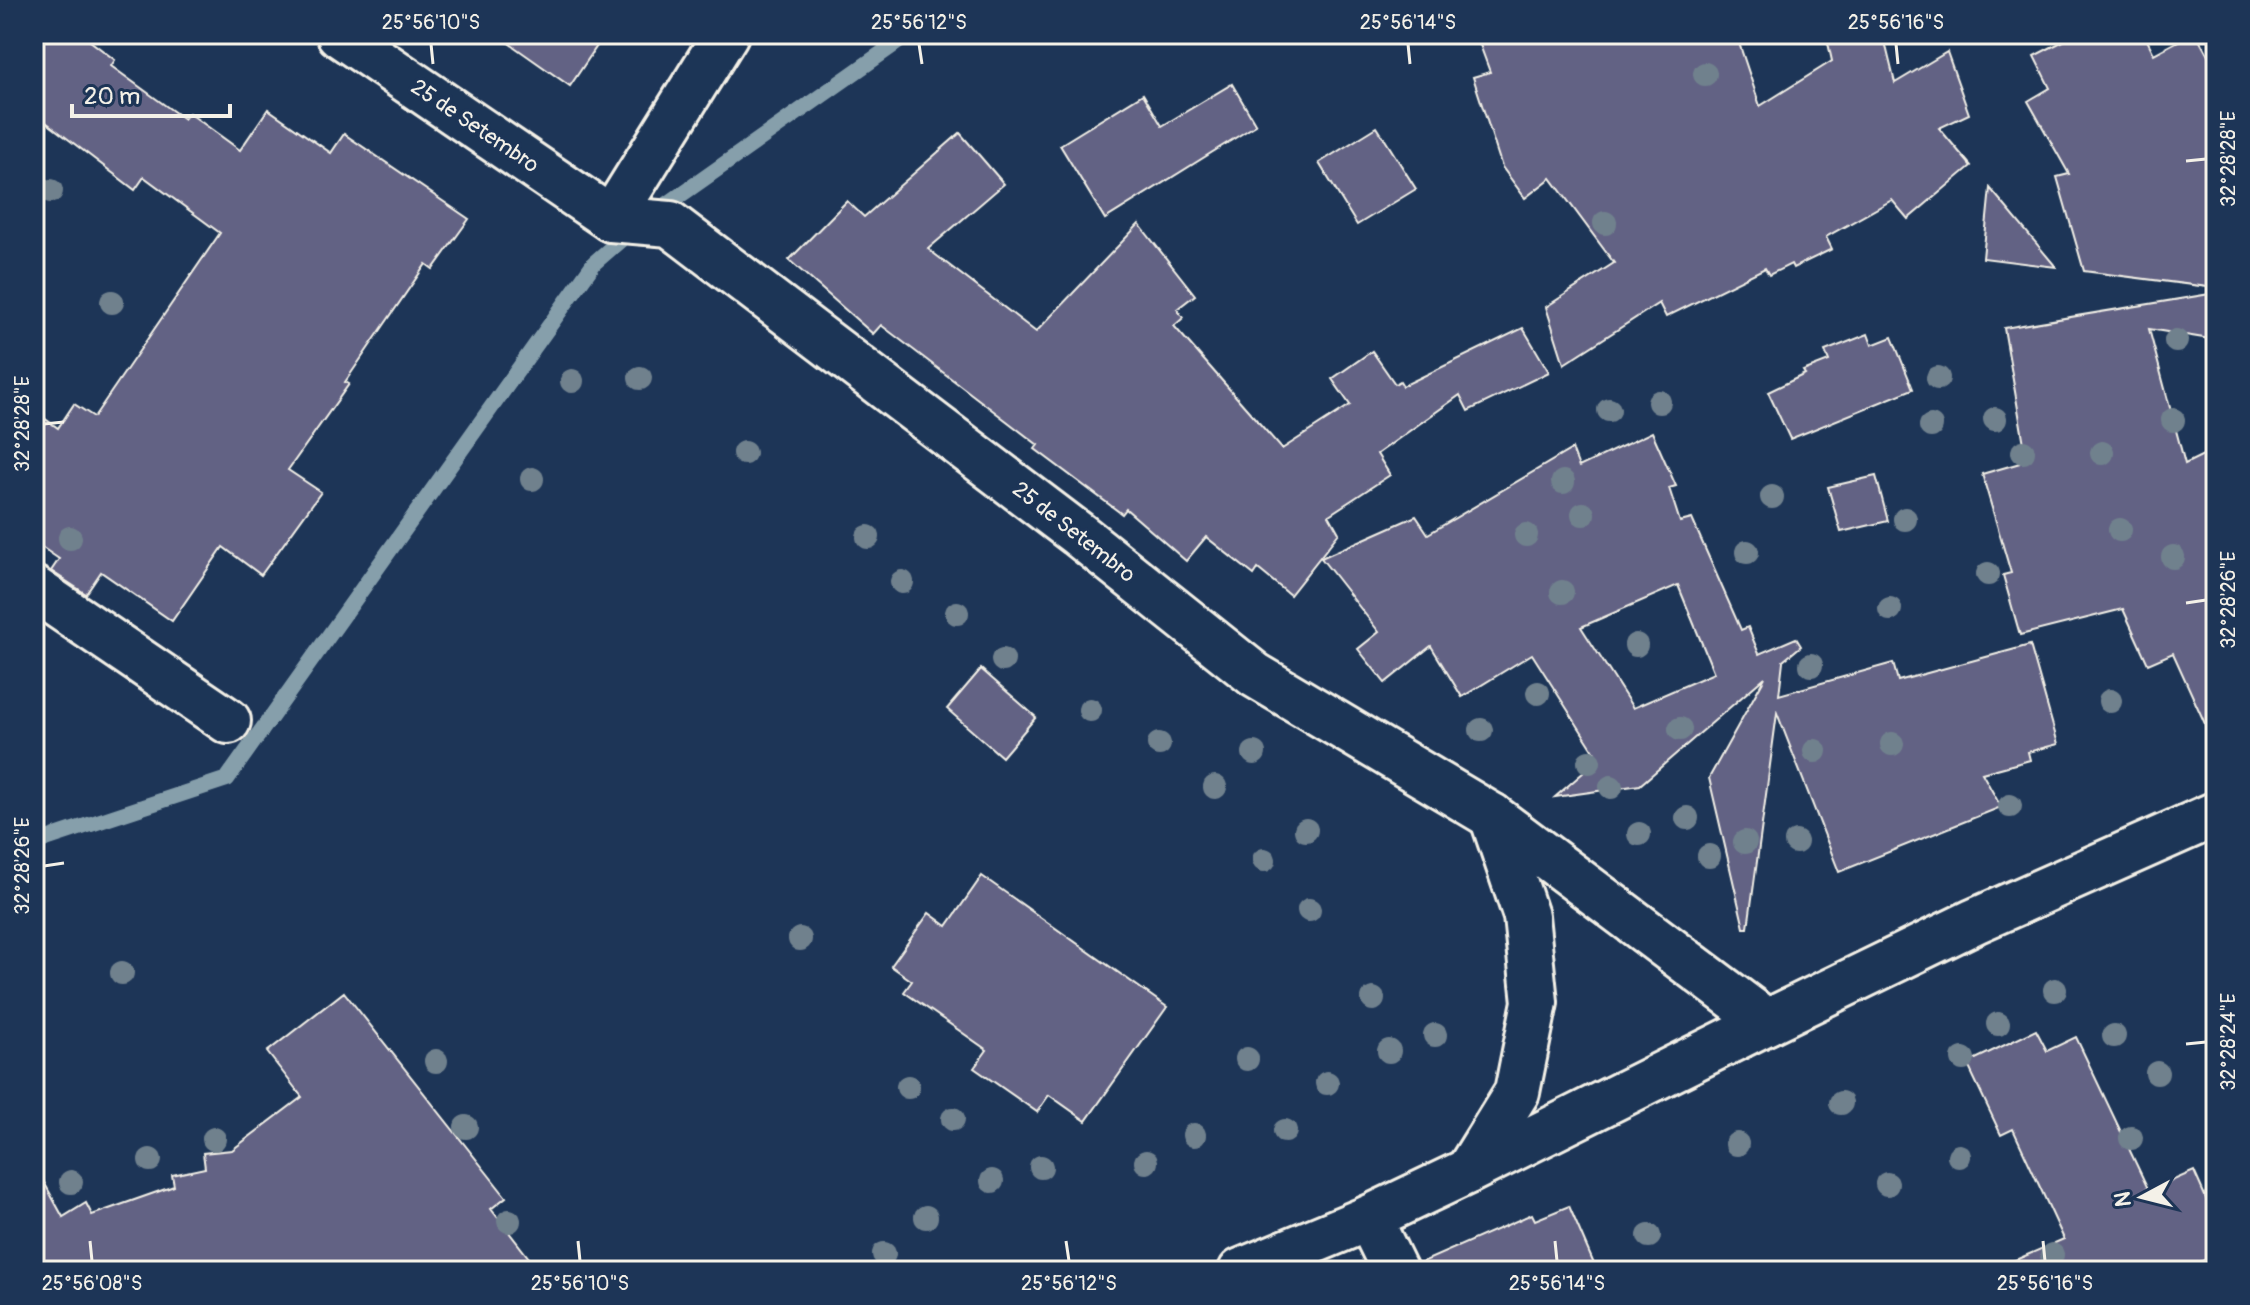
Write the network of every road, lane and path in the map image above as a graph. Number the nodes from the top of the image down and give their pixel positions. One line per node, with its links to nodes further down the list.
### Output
1 (339, 34): 3 (street, 25 de Setembro)
2 (726, 34): 3 (street)
3 (611, 219): 7 (street, 25 de Setembro)
4 (34, 589): 5 (street)
5 (228, 721)
6 (2216, 814): 8 (street)
7 (1492, 816): 8 (street, 25 de Setembro); 9 (street)
8 (1767, 1022): 9 (street)
9 (1468, 1171): 10 (street)
10 (1369, 1218): 11 (street); 12 (street)
11 (1241, 1271)
12 (1395, 1271)

